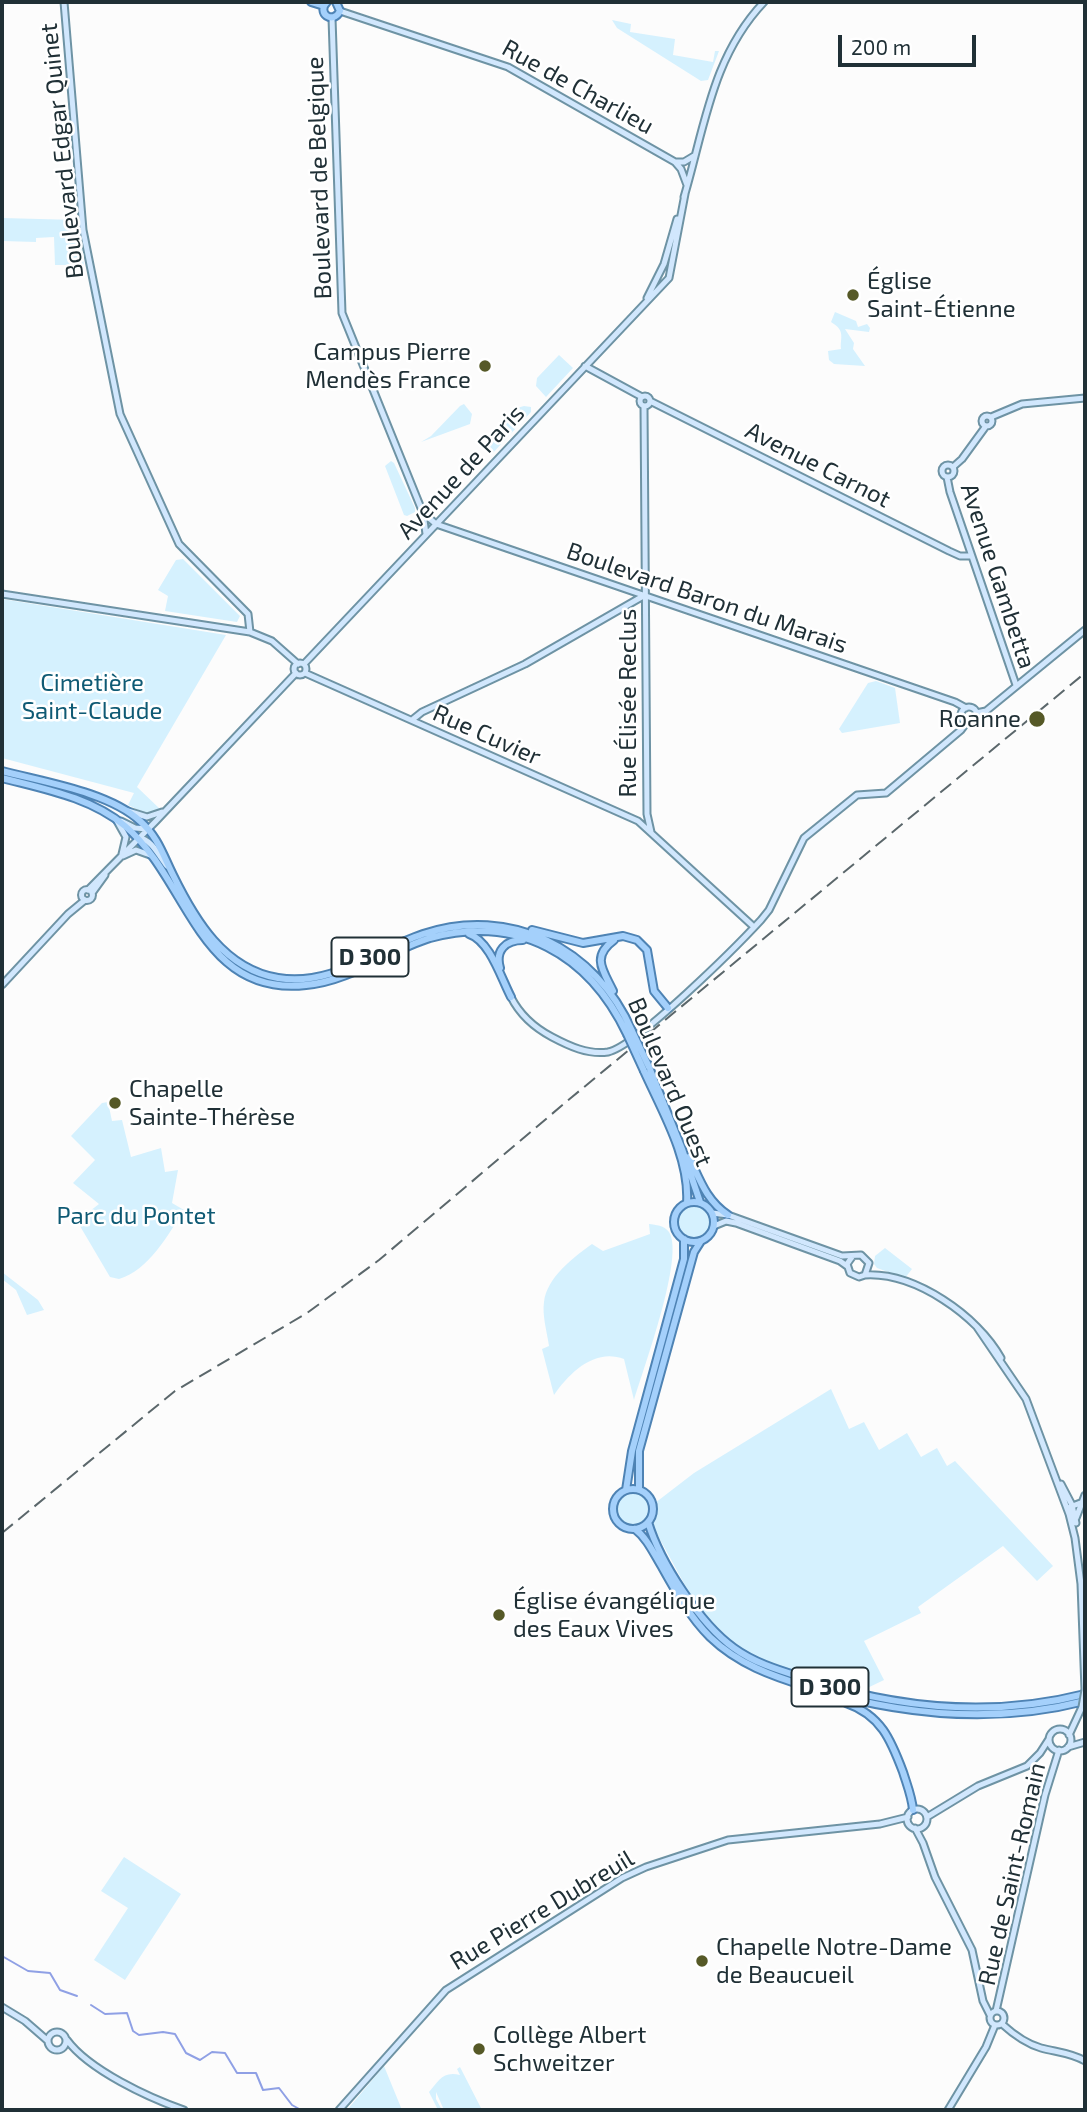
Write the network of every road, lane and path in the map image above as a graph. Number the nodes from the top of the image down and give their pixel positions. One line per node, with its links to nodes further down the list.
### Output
1 (64, 2): 27 (street, Boulevard Edgar Quinet)
2 (311, 2): 5 (main road)
3 (336, 2): 6 (main road)
4 (764, 2): 8 (street)
5 (325, 4): 7 (main road)
6 (340, 11): 7 (main road); 9 (street, Rue de Charlieu)
7 (332, 18): 20 (street, Boulevard de Belgique)
8 (695, 156): 9 (street); 10 (street)
9 (675, 162): 10 (street)
10 (687, 185): 11 (street)
11 (685, 194): 12 (street); 12 (street)
12 (643, 304): 13 (street, Avenue de Paris)
13 (585, 366): 14 (street); 21 (street, Avenue de Paris)
14 (642, 397): 16 (street); 17 (street)
15 (1085, 398): 18 (street)
16 (650, 401): 17 (street); 23 (street, Avenue Carnot)
17 (644, 406): 25 (street, Rue Élisée Reclus)
18 (953, 467): 19 (street); 19 (street)
19 (947, 477): 23 (street, Avenue Gambetta)
20 (423, 513): 21 (street, Boulevard de Belgique); 22 (street)
21 (436, 524): 22 (street, Avenue de Paris); 25 (street, Boulevard Baron du Marais)
22 (426, 535): 28 (street, Avenue de Paris)
23 (971, 556): 31 (street, Avenue Gambetta)
24 (2, 594): 27 (street)
25 (645, 595): 32 (street, Boulevard Baron du Marais); 34 (street); 41 (street, Rue Élisée Reclus)
26 (1085, 628): 31 (street)
27 (250, 632): 28 (street)
28 (301, 664): 29 (street); 30 (street)
29 (296, 673): 30 (street); 38 (street)
30 (305, 673): 34 (street, Rue Cuvier)
31 (1016, 685): 33 (street)
32 (966, 708): 33 (street); 35 (street)
33 (976, 713): 35 (street)
34 (412, 720): 41 (street, Rue Cuvier)
35 (967, 722): 46 (street)
36 (2, 771): 39 (main road, Boulevard Ouest / D 300)
37 (2, 778): 40 (main road, Boulevard Ouest / D 300)
38 (168, 809): 39 (street); 42 (street)
39 (125, 810): 42 (main road, Boulevard Ouest / D 300)
40 (115, 819): 42 (main road, Boulevard Ouest / D 300); 42 (street); 43 (street)
41 (651, 832): 46 (street, Rue Cuvier)
42 (143, 833): 43 (street); 44 (main road, Boulevard Ouest / D 300); 45 (street); 45 (main road, Boulevard Ouest / D 300)
43 (120, 857): 44 (street); 51 (street)
44 (157, 861): 48 (main road, Boulevard Ouest / D 300)
45 (172, 873): 47 (main road, Boulevard Ouest / D 300)
46 (754, 927): 54 (street)
47 (508, 928): 49 (main road); 55 (main road, Boulevard Ouest / D 300)
48 (463, 932): 50 (main road, Boulevard Ouest / D 300); 52 (main road)
49 (618, 937): 54 (main road); 55 (main road)
50 (528, 940): 52 (main road); 56 (main road, Boulevard Ouest / D 300)
51 (2, 985)
52 (506, 987): 53 (main road)
53 (511, 997): 54 (street)
54 (668, 1008)
55 (623, 1012): 56 (main road, Boulevard Ouest / D 300)
56 (630, 1032): 57 (main road, Boulevard Ouest / D 300, bridge)
57 (646, 1069): 58 (main road, Boulevard Ouest / D 300); 60 (main road, Boulevard Ouest / D 300)
58 (661, 1095): 59 (main road, Boulevard Ouest); 62 (main road)
59 (700, 1202): 60 (main road); 61 (main road)
60 (687, 1203): 64 (main road)
61 (712, 1213): 62 (street); 63 (main road)
62 (728, 1215): 66 (street)
63 (714, 1226): 65 (main road); 68 (street)
64 (684, 1239): 65 (main road); 71 (main road)
65 (701, 1241): 72 (main road)
66 (852, 1257): 67 (street); 68 (street)
67 (869, 1263): 69 (street); 70 (street)
68 (847, 1266): 69 (street)
69 (865, 1275): 70 (street)
70 (887, 1276): 74 (street)
71 (626, 1490): 72 (main road); 76 (main road)
72 (639, 1490): 75 (main road)
73 (1084, 1499): 74 (street, Rue de Saint-Romain)
74 (1072, 1509): 77 (street, Rue de Saint-Romain); 77 (street, Rue de Saint-Romain)
75 (648, 1522): 76 (main road); 78 (main road, D 300)
76 (635, 1528): 79 (main road, D 300)
77 (1075, 1538): 78 (street, Rue de Saint-Romain)
78 (1085, 1692): 80 (street, Rue de Saint-Romain, bridge)
79 (833, 1695): 80 (main road, D 300); 89 (main road)
80 (1084, 1704): 81 (street, Rue de Saint-Romain)
81 (1075, 1723): 82 (street); 83 (street, Rue de Saint-Romain)
82 (1064, 1729): 83 (street); 84 (street)
83 (1070, 1737): 85 (street); 86 (street)
84 (1049, 1739): 87 (street); 88 (street)
85 (1083, 1742): 86 (street)
86 (1068, 1747): 87 (street)
87 (1056, 1749): 88 (street); 96 (street, Rue de Saint-Romain)
88 (1040, 1753): 90 (street)
89 (913, 1810): 90 (street); 91 (street)
90 (927, 1815): 92 (street)
91 (908, 1819): 93 (street); 107 (street, Rue Pierre Dubreuil)
92 (925, 1825): 93 (street); 94 (street)
93 (915, 1828): 94 (street)
94 (927, 1852): 96 (street)
95 (2, 2007): 97 (street)
96 (996, 2011): 98 (street); 99 (street)
97 (25, 2021): 100 (street); 102 (street)
98 (1002, 2024): 99 (street); 105 (street)
99 (995, 2025): 108 (street)
100 (55, 2032): 101 (street); 102 (street)
101 (67, 2040): 103 (street); 104 (street)
102 (48, 2041): 103 (street)
103 (62, 2049): 104 (street)
104 (86, 2058): 106 (street)
105 (1085, 2061)
106 (184, 2110)
107 (339, 2110)
108 (948, 2110)

